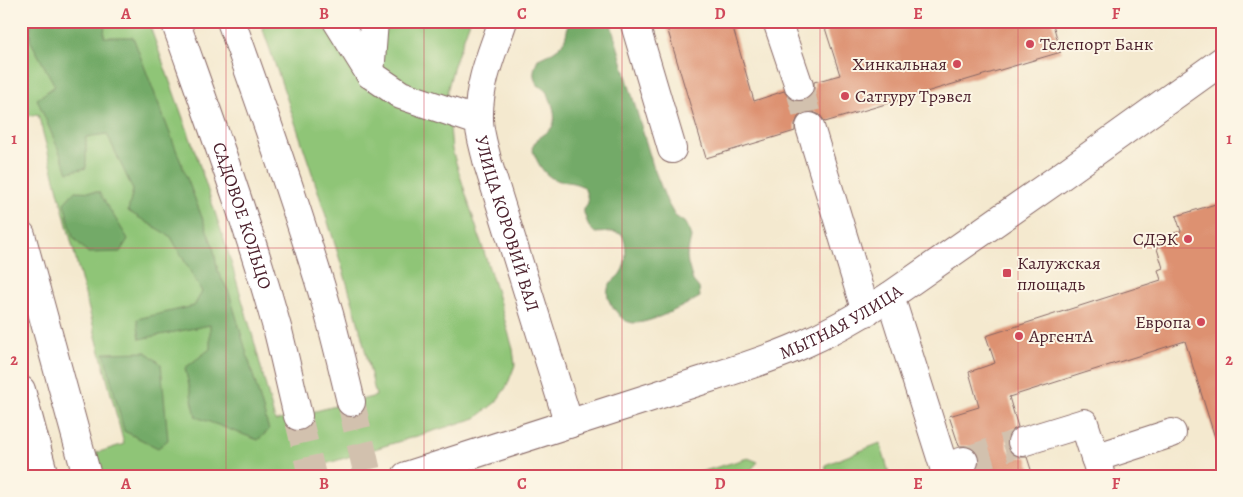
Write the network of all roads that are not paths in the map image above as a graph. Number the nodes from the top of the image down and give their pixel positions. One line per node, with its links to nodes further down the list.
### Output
1 (175, 21): 21 (main road, САДОВОЕ КОЛЬЦО)
2 (231, 21): 20 (main road)
3 (337, 21): 9 (main road)
4 (374, 21): 9 (main road)
5 (503, 21): 13 (main road, УЛИЦА КОРОВИЙ ВАЛ)
6 (634, 21): 15 (main road)
7 (777, 21): 11 (main road)
8 (1222, 61): 12 (main road, МЫТНАЯ УЛИЦА)
9 (370, 74): 13 (main road)
10 (1222, 84): 12 (main road)
11 (799, 86)
12 (1181, 90): 17 (main road, МЫТНАЯ УЛИЦА)
13 (478, 121): 22 (main road, УЛИЦА КОРОВИЙ ВАЛ)
14 (810, 126): 18 (main road)
15 (672, 149)
16 (21, 235): 28 (main road)
17 (890, 296): 18 (main road, МЫТНАЯ УЛИЦА); 25 (main road)
18 (866, 312): 22 (main road, МЫТНАЯ УЛИЦА)
19 (21, 390): 27 (main road)
20 (351, 402)
21 (298, 416)
22 (569, 424): 29 (main road, МЫТНАЯ УЛИЦА)
23 (1172, 433): 26 (main road)
24 (1022, 442): 26 (main road)
25 (964, 461)
26 (1098, 467)
27 (44, 476)
28 (87, 476)
29 (406, 476)

